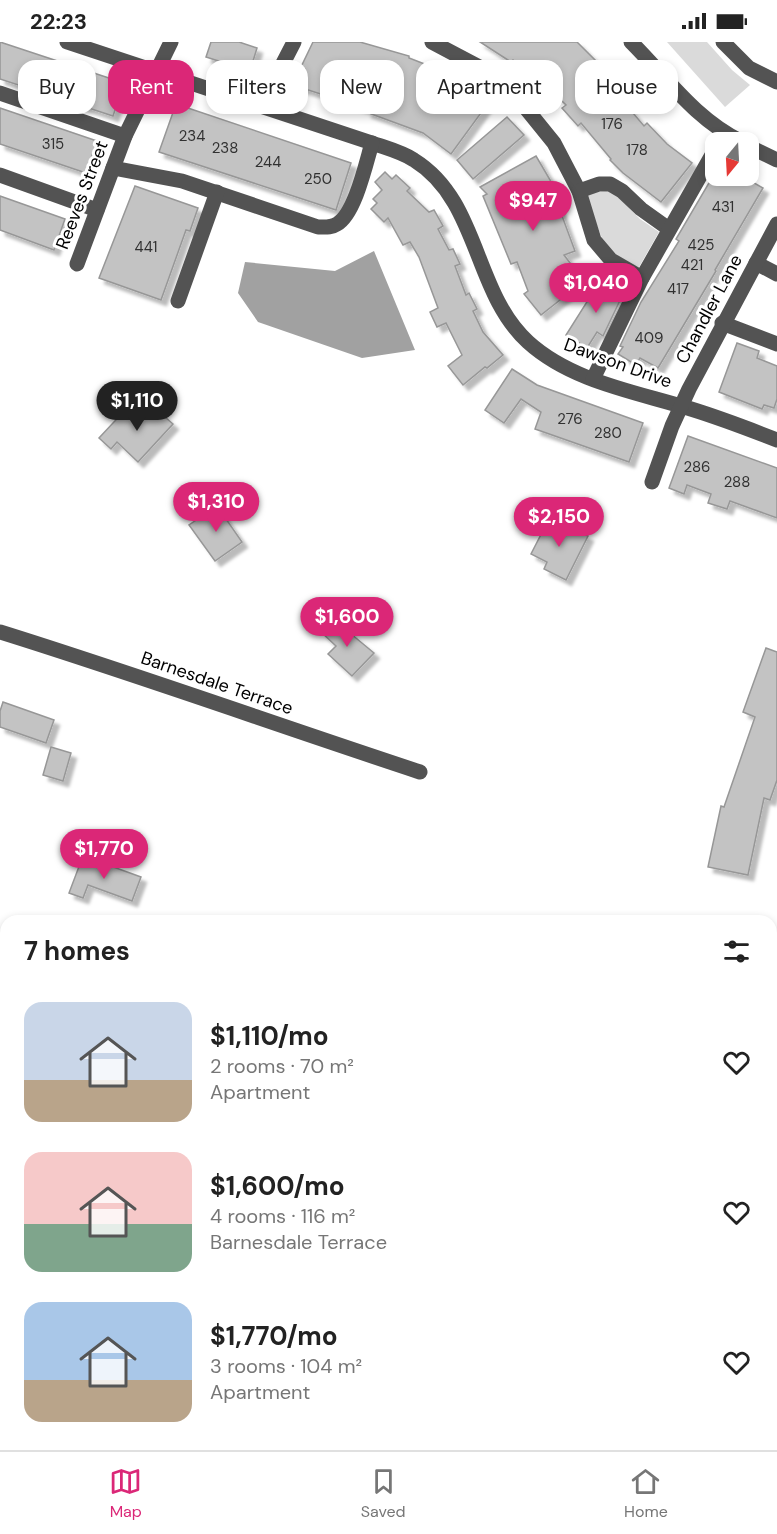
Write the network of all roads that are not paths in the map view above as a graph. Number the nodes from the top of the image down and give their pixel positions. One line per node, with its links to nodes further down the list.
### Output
1 (69, 42): 7 (street, Dawson Drive)
2 (171, 42): 8 (street, Reeves Street)
3 (294, 42): 9 (street)
4 (432, 42): 22 (street)
5 (631, 42): 14 (street)
6 (723, 42): 10 (street)
7 (122, 60)
8 (163, 60)
9 (285, 60)
10 (777, 82)
11 (0, 93): 15 (street)
12 (136, 114): 15 (street, Reeves Street)
13 (285, 114): 16 (street, Dawson Drive)
14 (715, 132)
15 (125, 136): 20 (street, Reeves Street)
16 (372, 143): 23 (street); 34 (street, Dawson Drive)
17 (759, 151): 18 (street)
18 (777, 160)
19 (705, 167): 26 (street)
20 (113, 168): 23 (street); 24 (street, Reeves Street)
21 (0, 175): 24 (street)
22 (579, 191): 26 (street); 30 (street)
23 (217, 192): 31 (street)
24 (97, 210): 28 (street, Reeves Street)
25 (777, 224): 27 (street, Chandler Lane)
26 (669, 229): 30 (street)
27 (756, 263): 29 (street); 32 (street, Chandler Lane)
28 (77, 264)
29 (777, 274)
30 (642, 278): 34 (street)
31 (178, 301)
32 (722, 324): 33 (street); 35 (street, Chandler Lane)
33 (777, 344)
34 (593, 379): 35 (street, Dawson Drive)
35 (681, 406): 36 (street, Dawson Drive); 37 (street, Chandler Lane)
36 (777, 440)
37 (652, 482)
38 (0, 632): 39 (street, Barnesdale Terrace)
39 (420, 772)

